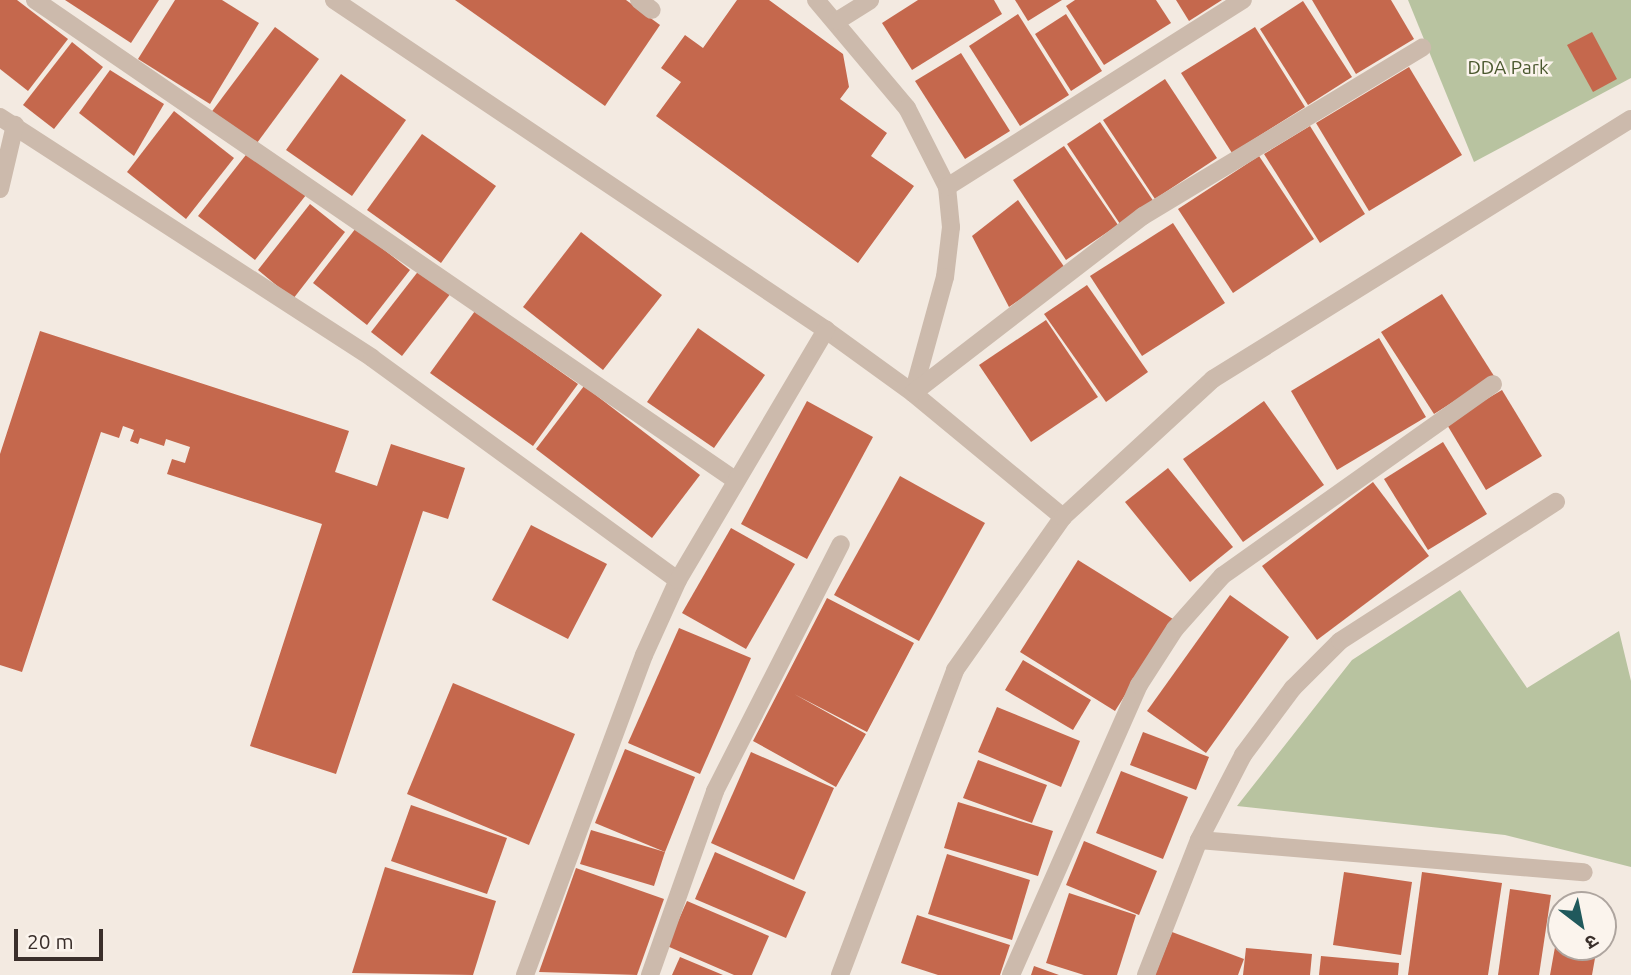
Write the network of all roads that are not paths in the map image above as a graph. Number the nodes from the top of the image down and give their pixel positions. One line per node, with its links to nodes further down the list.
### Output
1 (35, 0): 15 (street)
2 (334, 0): 12 (street)
3 (816, 0): 6 (street)
4 (870, 0): 6 (street)
5 (1243, 0): 10 (street)
6 (836, 21): 10 (street)
7 (1422, 48): 14 (street)
8 (1631, 119): 17 (street)
9 (7, 121): 11 (street); 19 (street)
10 (947, 187): 14 (street)
11 (0, 189)
12 (826, 331): 14 (street); 15 (street)
13 (1493, 384): 25 (street)
14 (914, 393): 17 (street)
15 (736, 480): 19 (street)
16 (1556, 502): 20 (street)
17 (1063, 517): 24 (street)
18 (841, 544): 23 (street)
19 (678, 580): 22 (street)
20 (1199, 840): 21 (street); 26 (street)
21 (1584, 872)
22 (525, 975)
23 (650, 975)
24 (840, 975)
25 (1011, 975)
26 (1146, 975)

